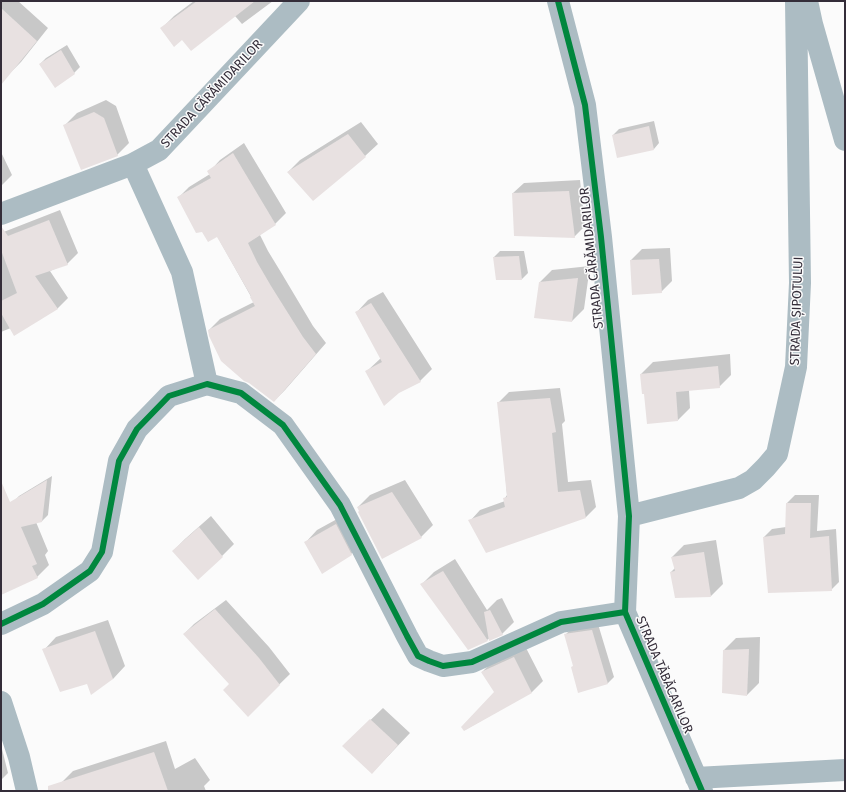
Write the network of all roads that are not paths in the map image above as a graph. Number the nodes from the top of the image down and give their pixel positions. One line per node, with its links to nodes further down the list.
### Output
1 (299, 1): 6 (street, STRADA CĂRĂMIDARILOR)
2 (558, 1): 9 (street, STRADA CĂRĂMIDARILOR)
3 (796, 1): 9 (street, STRADA ȘIPOTULUI)
4 (807, 1): 5 (street)
5 (845, 140)
6 (133, 164): 7 (street, STRADA CĂRĂMIDARILOR); 8 (street)
7 (1, 214)
8 (207, 384): 10 (street); 11 (street)
9 (629, 516): 10 (street, STRADA TĂBĂCARILOR)
10 (625, 612): 14 (street, STRADA TĂBĂCARILOR)
11 (1, 624)
12 (1, 702): 15 (street)
13 (845, 770): 14 (street)
14 (699, 784)
15 (27, 791)

